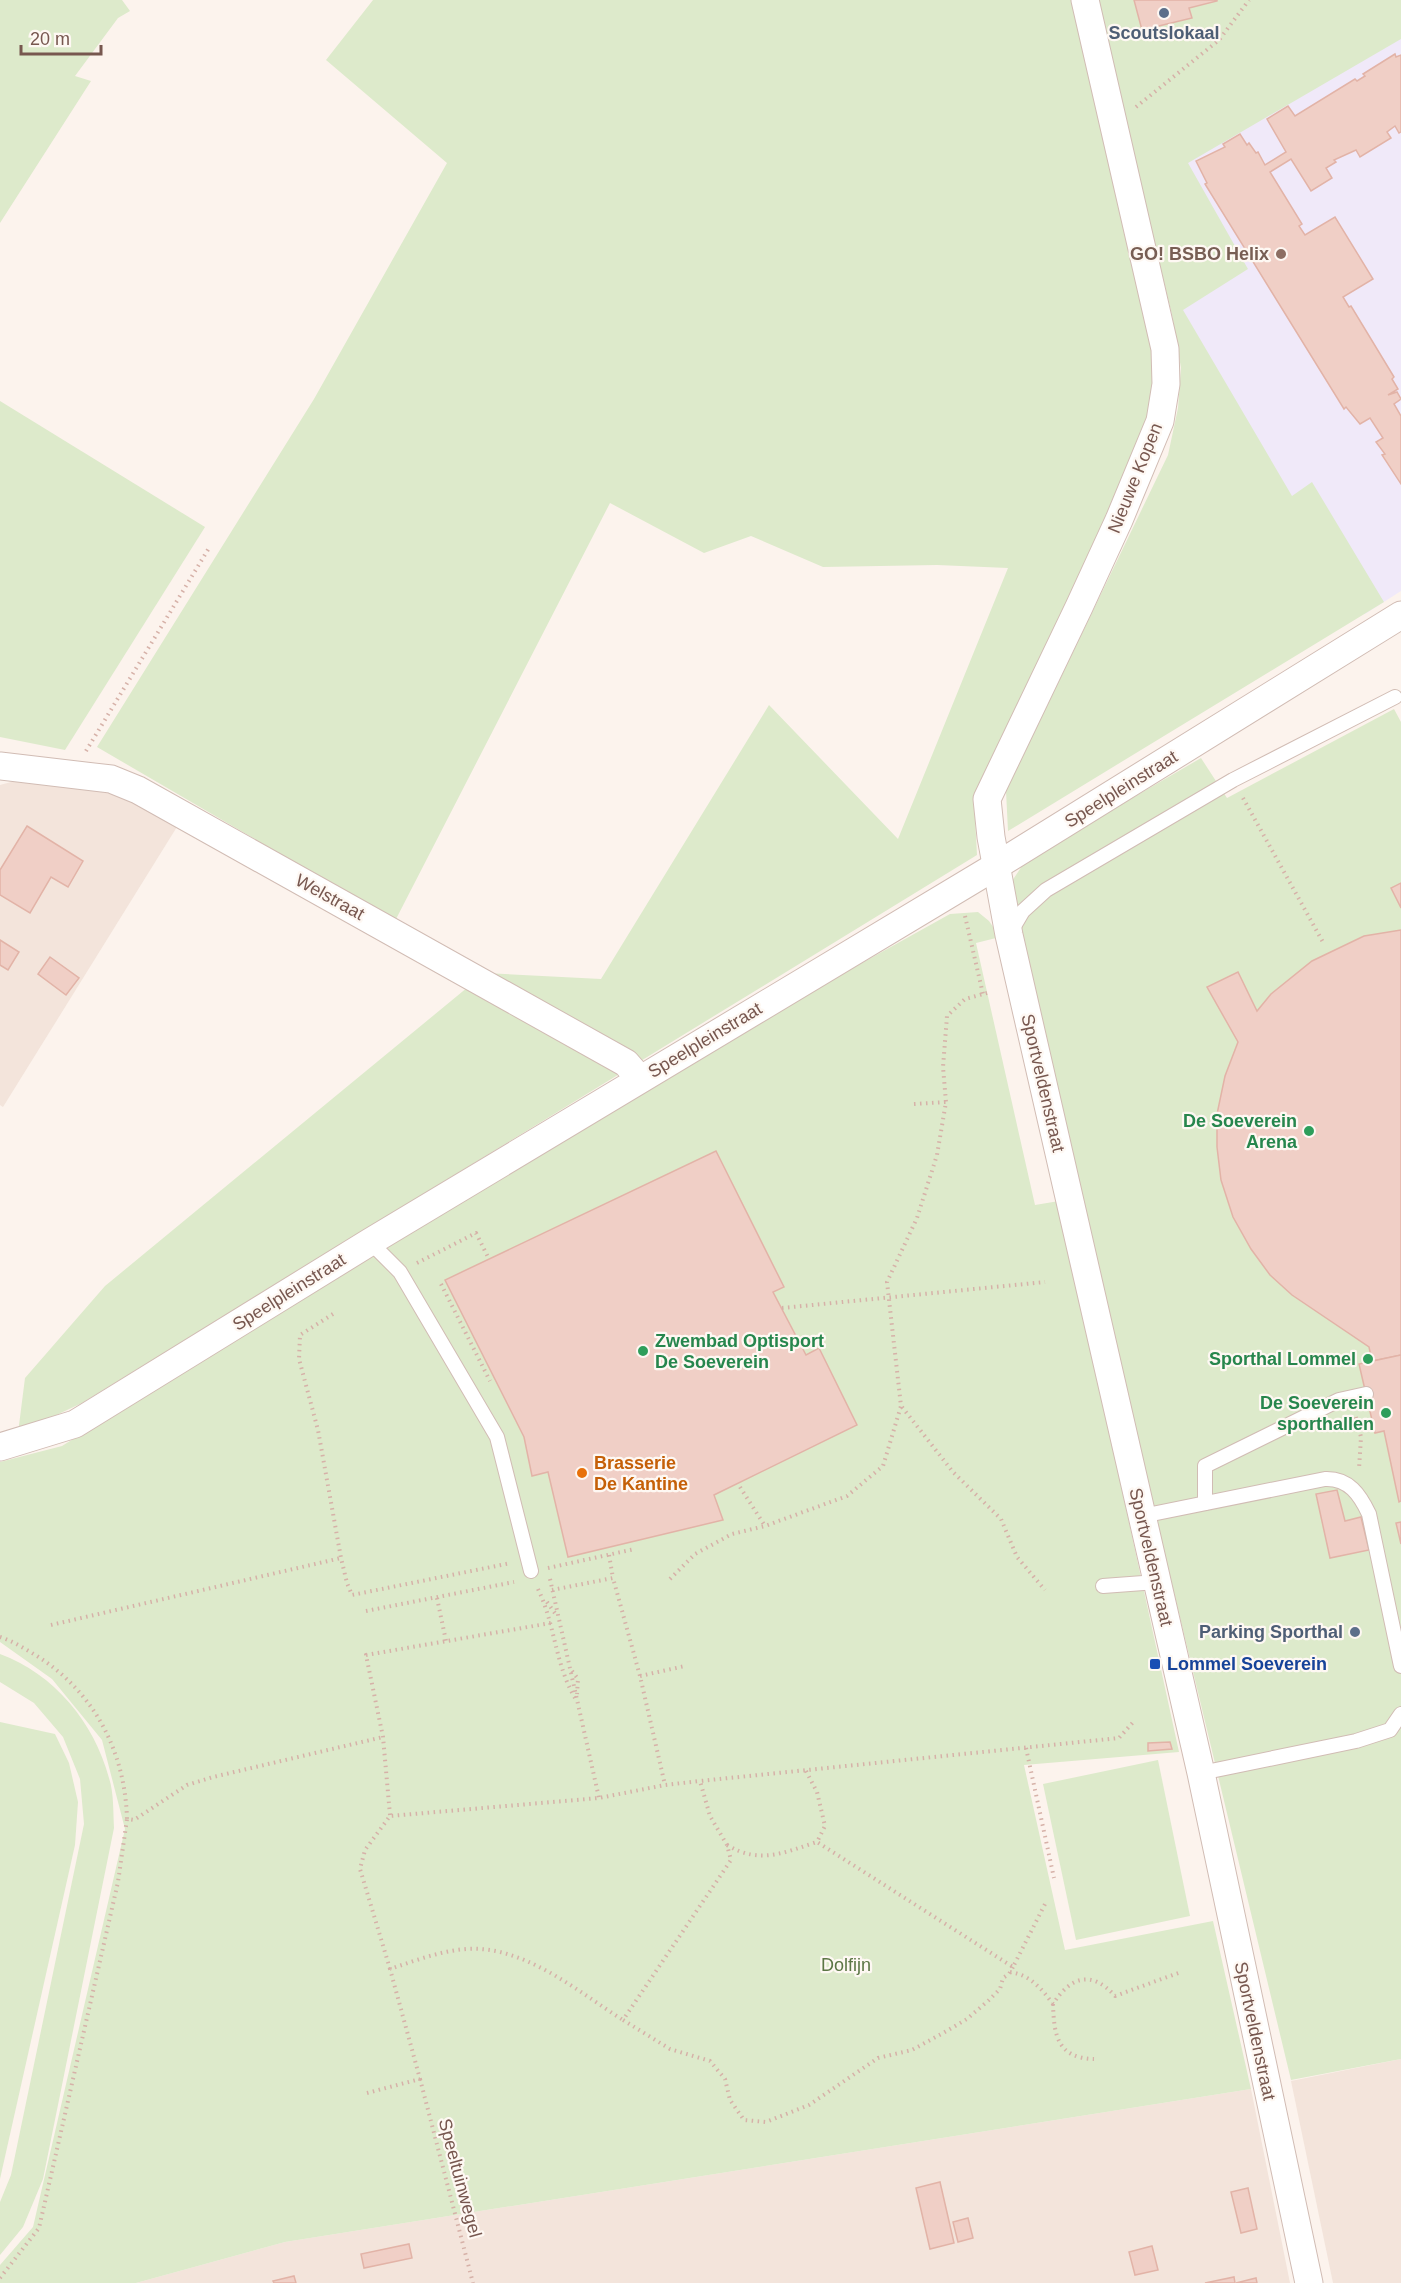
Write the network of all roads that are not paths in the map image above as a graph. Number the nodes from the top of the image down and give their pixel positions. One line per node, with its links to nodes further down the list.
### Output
1 (1085, 0): 5 (street, Nieuwe Kopen)
2 (1401, 615): 5 (street, Speelpleinstraat)
3 (1395, 697): 6 (lane)
4 (0, 766): 7 (street, Welstraat)
5 (996, 866): 6 (street, Sportveldenstraat); 7 (street, Speelpleinstraat)
6 (1009, 935): 12 (street, Sportveldenstraat)
7 (640, 1079): 8 (street, Speelpleinstraat)
8 (370, 1242): 10 (street, Speelpleinstraat); 13 (lane)
9 (1366, 1394): 11 (lane)
10 (0, 1447)
11 (1205, 1503): 12 (lane); 16 (lane)
12 (1142, 1516): 14 (street, Sportveldenstraat)
13 (527, 1576)
14 (1157, 1582): 15 (lane); 20 (street, Sportveldenstraat)
15 (1103, 1586)
16 (1401, 1666)
17 (1401, 1714): 18 (lane)
18 (1390, 1730): 19 (lane); 20 (lane)
19 (1401, 1740)
20 (1201, 1773): 21 (street, Sportveldenstraat)
21 (1309, 2283)

